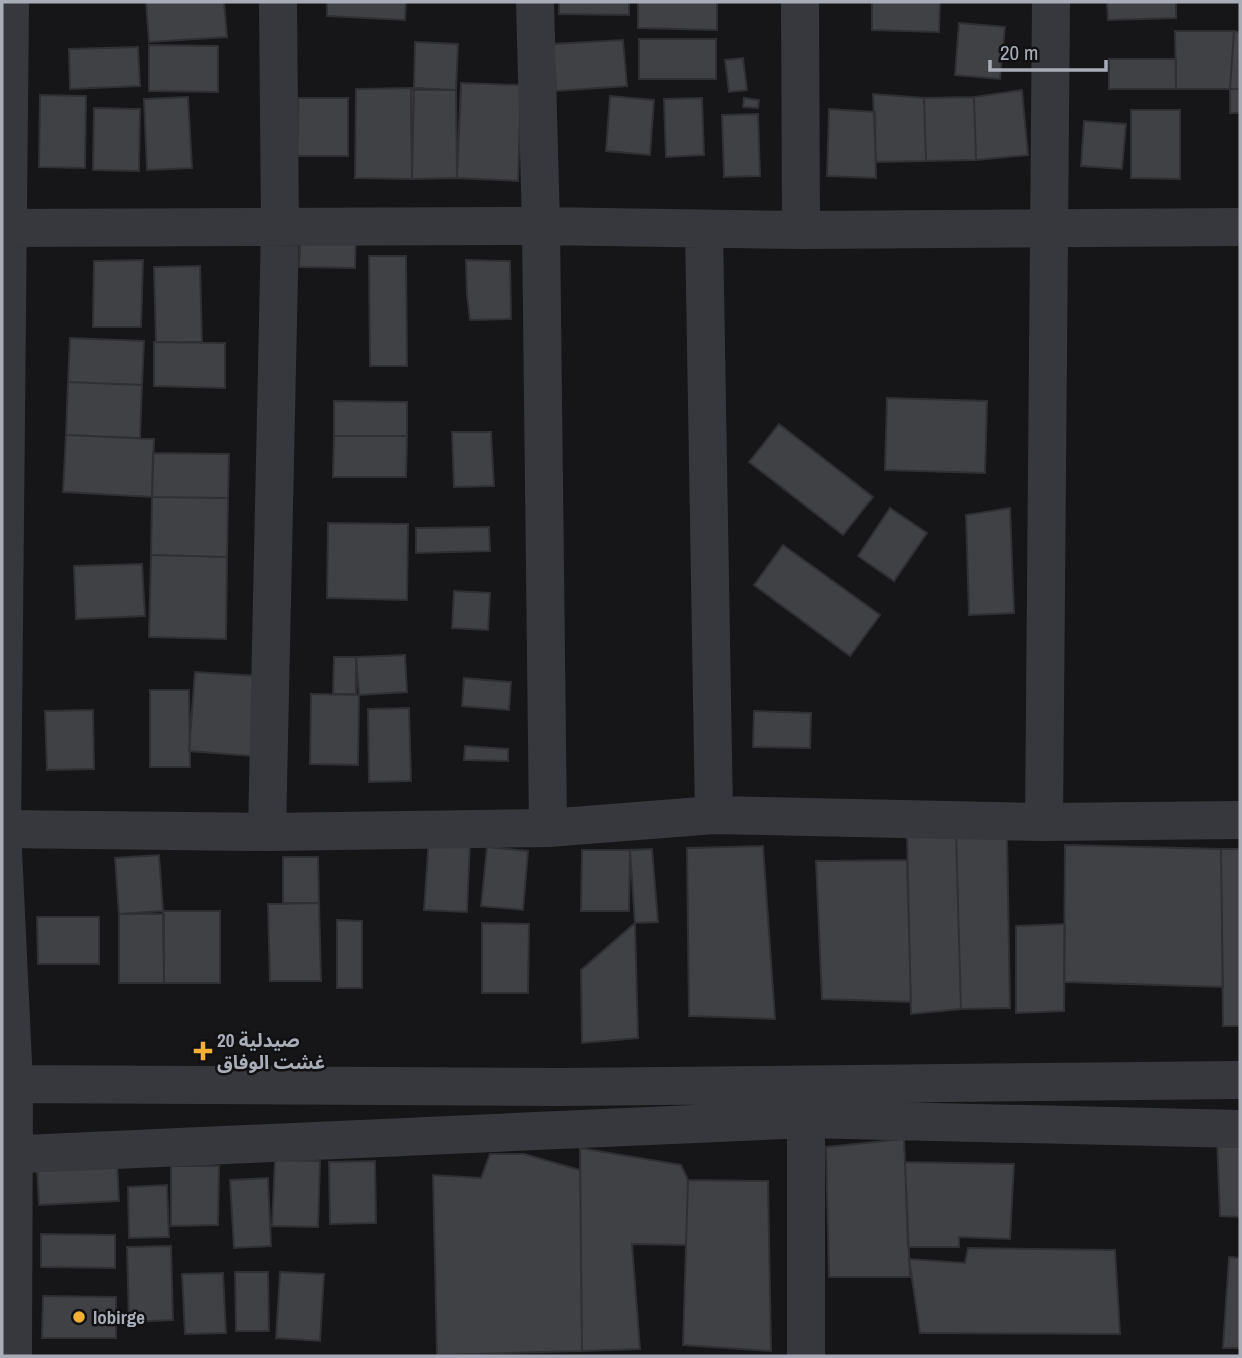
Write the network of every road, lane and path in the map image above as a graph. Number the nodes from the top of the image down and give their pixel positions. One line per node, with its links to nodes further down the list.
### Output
1 (10, 2): 7 (street)
2 (278, 2): 8 (street)
3 (535, 2): 6 (street)
4 (800, 2): 12 (street)
5 (1051, 2): 10 (street)
6 (541, 226): 8 (street); 11 (street); 16 (street)
7 (5, 227): 8 (street); 17 (street)
8 (280, 227): 18 (street)
9 (1240, 227): 10 (street)
10 (1049, 228): 12 (street); 15 (street)
11 (704, 229): 12 (street); 13 (street)
12 (801, 230)
13 (714, 815): 15 (street); 16 (street)
14 (1240, 820): 15 (street)
15 (1044, 822)
16 (548, 828): 18 (street)
17 (2, 829): 18 (street); 20 (street)
18 (267, 832)
19 (1240, 1080): 20 (street)
20 (8, 1084): 23 (street)
21 (806, 1119): 22 (street); 23 (street); 25 (street)
22 (1240, 1129)
23 (7, 1155): 24 (street)
24 (13, 1356)
25 (806, 1356)

